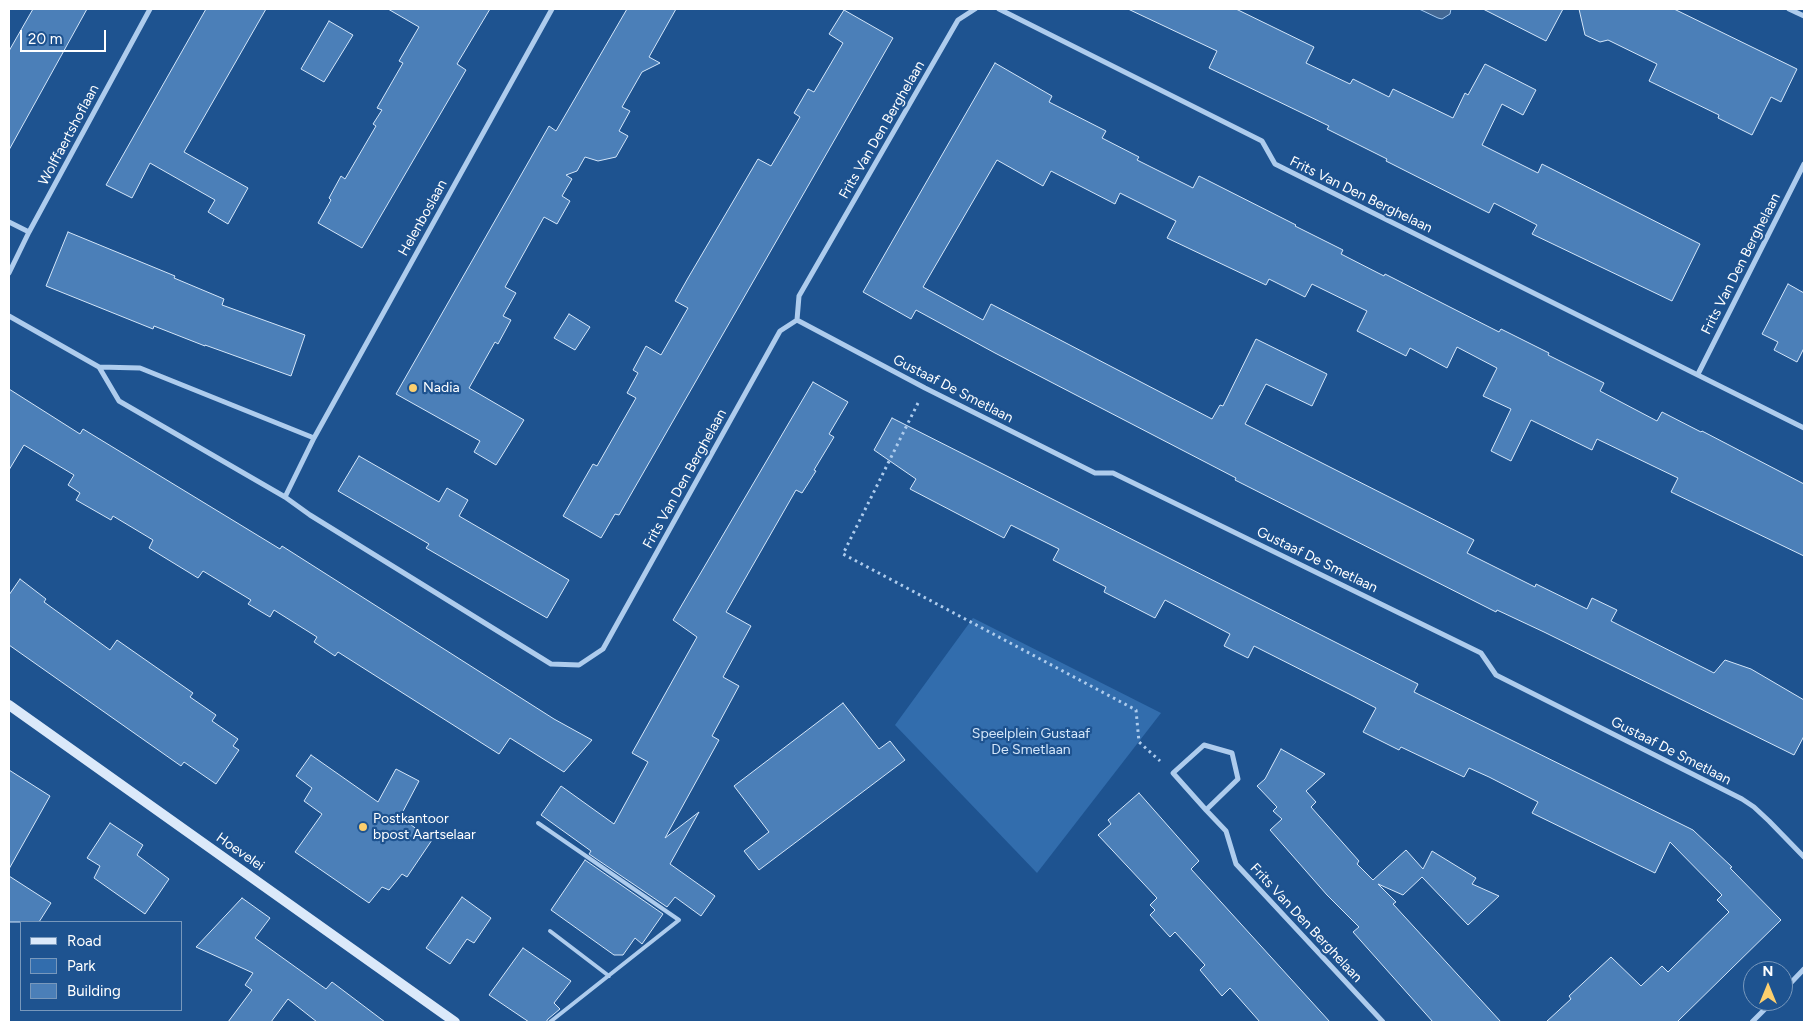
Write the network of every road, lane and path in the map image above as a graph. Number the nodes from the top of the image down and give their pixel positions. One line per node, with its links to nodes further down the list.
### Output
1 (150, 9): 9 (street, Wolffaertshoflaan)
2 (552, 9): 17 (street, Helenboslaan)
3 (975, 9): 12 (street, Frits Van Den Berghelaan)
4 (998, 9): 14 (street, Frits Van Den Berghelaan)
5 (1789, 9): 6 (street)
6 (1804, 16)
7 (1804, 164): 14 (street, Frits Van Den Berghelaan)
8 (9, 222): 9 (street)
9 (29, 232): 10 (street, Wolffaertshoflaan)
10 (9, 273)
11 (9, 316): 13 (street)
12 (797, 320): 15 (street, Gustaaf De Smetlaan); 18 (street, Frits Van Den Berghelaan)
13 (99, 367): 17 (street); 18 (street)
14 (1698, 374): 16 (street, Frits Van Den Berghelaan)
15 (925, 388): 20 (path); 23 (street, Gustaaf De Smetlaan)
16 (1804, 428)
17 (314, 438): 18 (street, Helenboslaan)
18 (285, 497)
19 (9, 705): 29 (street, Hoevelei)
20 (1174, 773): 21 (street, Frits Van Den Berghelaan); 21 (street)
21 (1206, 810): 31 (street, Frits Van Den Berghelaan)
22 (538, 823): 26 (lane)
23 (1804, 857)
24 (550, 932): 26 (lane)
25 (1804, 969): 27 (street)
26 (609, 976): 30 (lane)
27 (1793, 981)
28 (1763, 1011): 32 (street)
29 (455, 1022)
30 (550, 1022)
31 (1383, 1022)
32 (1752, 1022)

